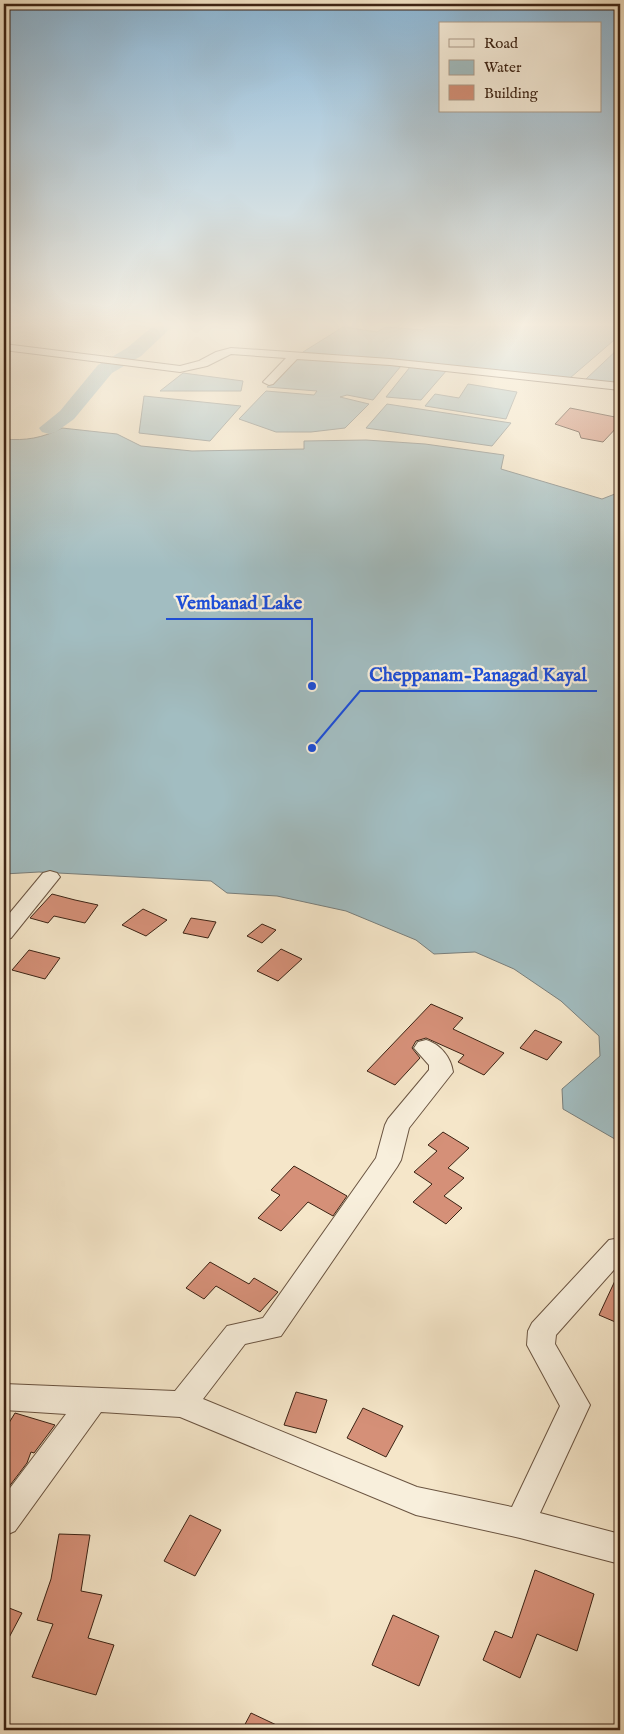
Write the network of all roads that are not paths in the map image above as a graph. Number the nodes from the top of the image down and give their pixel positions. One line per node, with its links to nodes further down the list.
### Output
1 (50, 877): 2 (street)
2 (4, 933)
3 (426, 1048): 7 (street)
4 (618, 1248): 9 (street)
5 (4, 1397): 6 (street)
6 (94, 1399): 7 (street); 8 (street)
7 (182, 1404): 9 (street)
8 (4, 1521)
9 (520, 1523): 10 (street)
10 (620, 1549)

